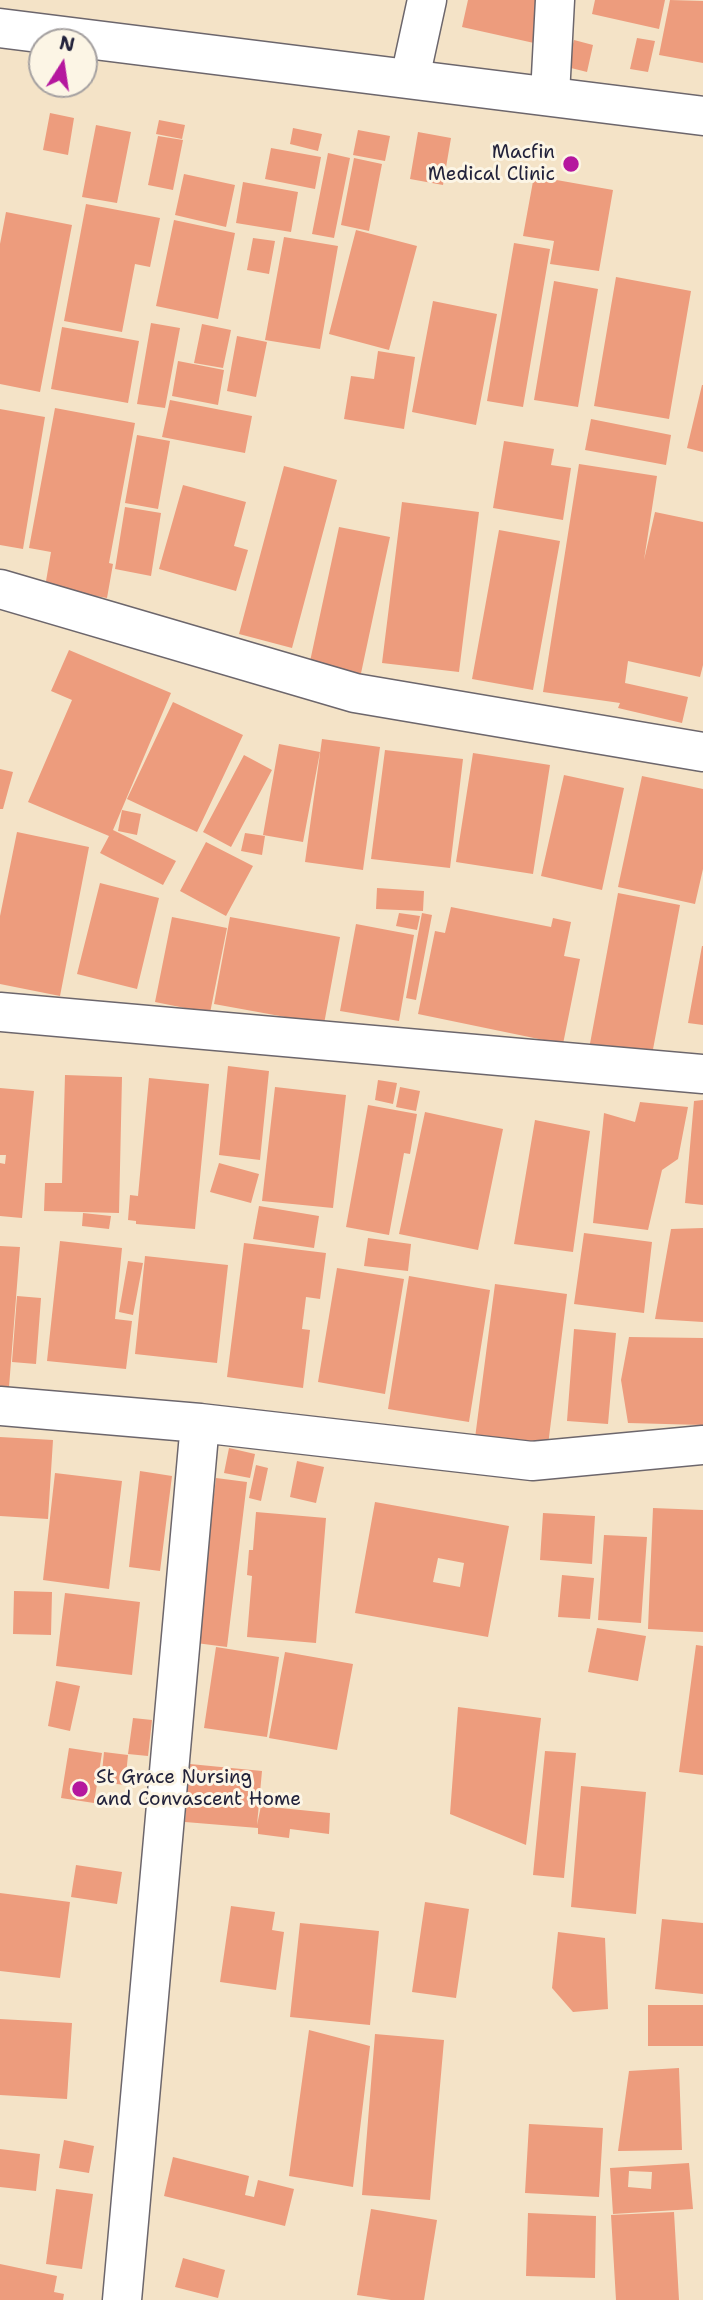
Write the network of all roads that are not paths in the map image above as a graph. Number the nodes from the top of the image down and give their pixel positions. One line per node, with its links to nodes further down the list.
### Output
1 (427, 0): 4 (street)
2 (555, 0): 5 (street)
3 (0, 28): 4 (street)
4 (410, 78): 5 (street)
5 (550, 95): 6 (street)
6 (703, 116)
7 (0, 589): 8 (street)
8 (703, 752)
9 (0, 1013): 10 (street)
10 (703, 1074)
11 (0, 1406): 12 (street)
12 (200, 1423): 13 (street); 14 (street)
13 (703, 1445)
14 (122, 2300)

